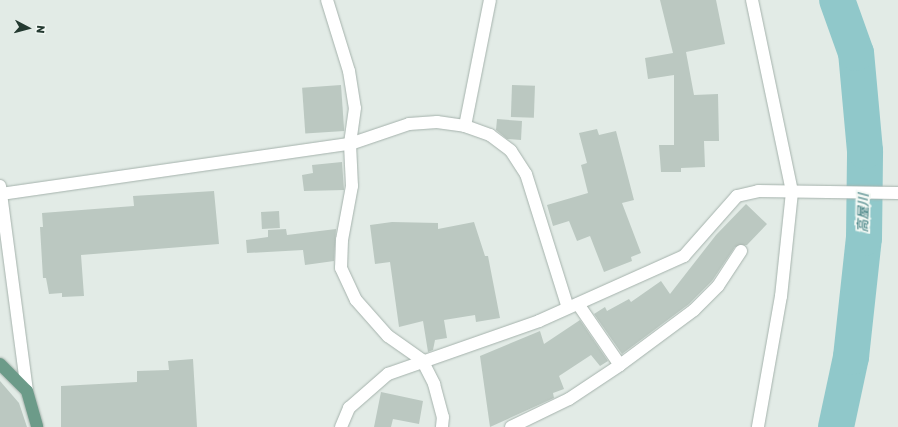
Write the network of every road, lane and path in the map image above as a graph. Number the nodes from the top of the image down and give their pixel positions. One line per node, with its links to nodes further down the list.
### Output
1 (327, 0): 5 (street)
2 (490, 0): 4 (street)
3 (752, 0): 7 (street)
4 (465, 126): 5 (street); 11 (street)
5 (350, 144): 6 (street); 12 (street)
6 (0, 190): 9 (street)
7 (797, 192): 8 (street); 11 (street); 20 (street)
8 (898, 193)
9 (2, 217): 15 (street)
10 (741, 251): 14 (street)
11 (573, 306): 12 (street); 14 (street)
12 (422, 360): 17 (street); 18 (street)
13 (0, 364): 15 (main road)
14 (620, 365): 19 (street)
15 (27, 390): 16 (main road)
16 (37, 427)
17 (340, 427)
18 (442, 427)
19 (511, 427)
20 (758, 427)

